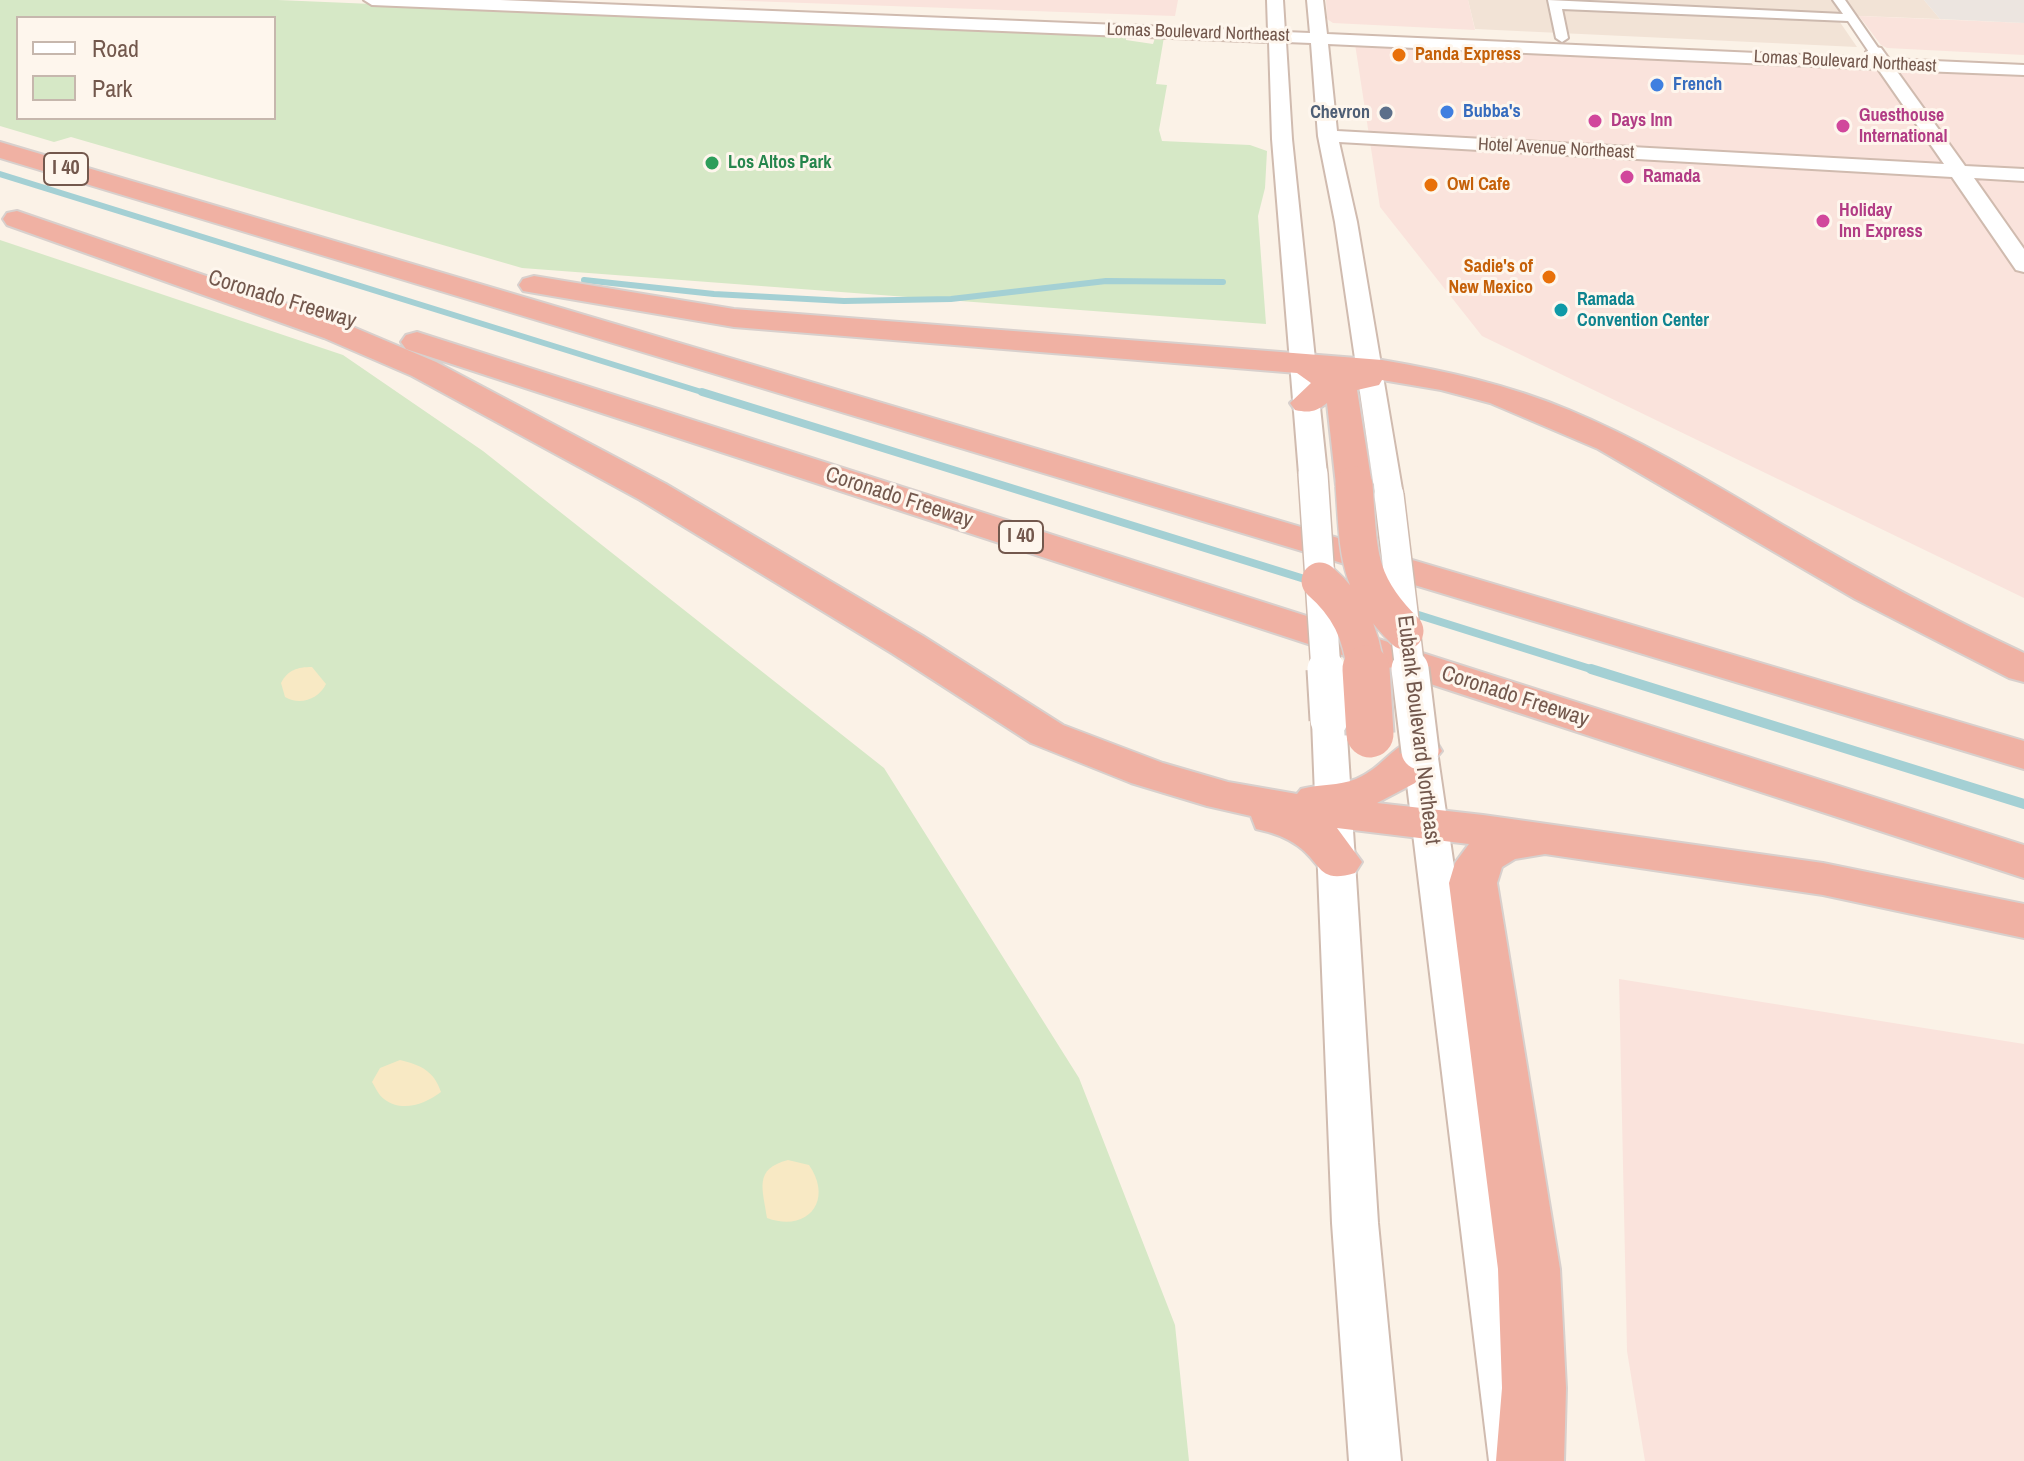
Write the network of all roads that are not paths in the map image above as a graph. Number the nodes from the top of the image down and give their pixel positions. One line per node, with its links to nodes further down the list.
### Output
1 (372, 0): 6 (main road, Lomas Boulevard Northeast)
2 (659, 0): 8 (main road, Lomas Boulevard Northeast)
3 (1275, 0): 11 (main road)
4 (1315, 0): 12 (main road)
5 (1839, 0): 10 (street)
6 (394, 1): 9 (main road, Lomas Boulevard Northeast)
7 (1554, 3): 10 (street); 13 (street)
8 (943, 11): 9 (main road); 11 (main road, Lomas Boulevard Northeast)
9 (815, 16): 11 (main road, Lomas Boulevard Northeast)
10 (1852, 18): 15 (street)
11 (1276, 30): 12 (main road, Lomas Boulevard Northeast); 20 (main road)
12 (1318, 32): 13 (main road, Lomas Boulevard Northeast); 14 (main road, Lomas Boulevard Northeast); 20 (main road)
13 (1562, 38): 15 (main road, Lomas Boulevard Northeast)
14 (1680, 54): 15 (main road, Lomas Boulevard Northeast); 18 (main road)
15 (1879, 58): 16 (main road, Lomas Boulevard Northeast); 17 (main road, Lomas Boulevard Northeast); 18 (main road)
16 (2024, 60)
17 (2024, 70)
18 (1904, 91): 22 (main road)
19 (0, 150): 25 (highway, I 40)
20 (1308, 150): 21 (main road, Hotel Avenue Northeast); 28 (main road); 28 (main road); 31 (main road)
21 (1836, 165): 22 (main road, Hotel Avenue Northeast); 26 (main road)
22 (1961, 171): 23 (main road, Hotel Avenue Northeast); 26 (main road)
23 (2024, 175)
24 (2024, 185): 26 (main road)
25 (132, 187): 31 (highway); 40 (highway, I 40)
26 (1987, 210): 29 (main road)
27 (8, 216): 41 (highway); 46 (highway, Coronado Freeway / I 40)
28 (1346, 222): 30 (main road)
29 (2024, 265)
30 (1369, 366): 31 (highway); 32 (highway); 33 (highway); 33 (highway); 34 (main road)
31 (1305, 379): 32 (highway); 35 (main road, bridge)
32 (1336, 384): 34 (highway)
33 (1499, 397): 37 (highway)
34 (1372, 490): 36 (highway, bridge)
35 (1320, 581): 38 (highway, bridge)
36 (1405, 631): 39 (main road, Eubank Boulevard Northeast, bridge)
37 (2024, 669)
38 (1349, 727): 42 (highway); 43 (main road)
39 (1420, 751): 42 (highway); 44 (main road, Eubank Boulevard Northeast)
40 (2024, 755)
41 (1147, 773): 43 (highway); 43 (highway)
42 (1382, 786): 43 (highway); 44 (highway)
43 (1329, 821): 44 (highway); 48 (main road)
44 (1429, 821): 45 (highway); 49 (main road, Eubank Boulevard Northeast)
45 (1566, 843): 47 (highway); 50 (highway)
46 (2024, 862)
47 (2024, 921)
48 (1375, 1461)
49 (1515, 1461)
50 (1530, 1461)

